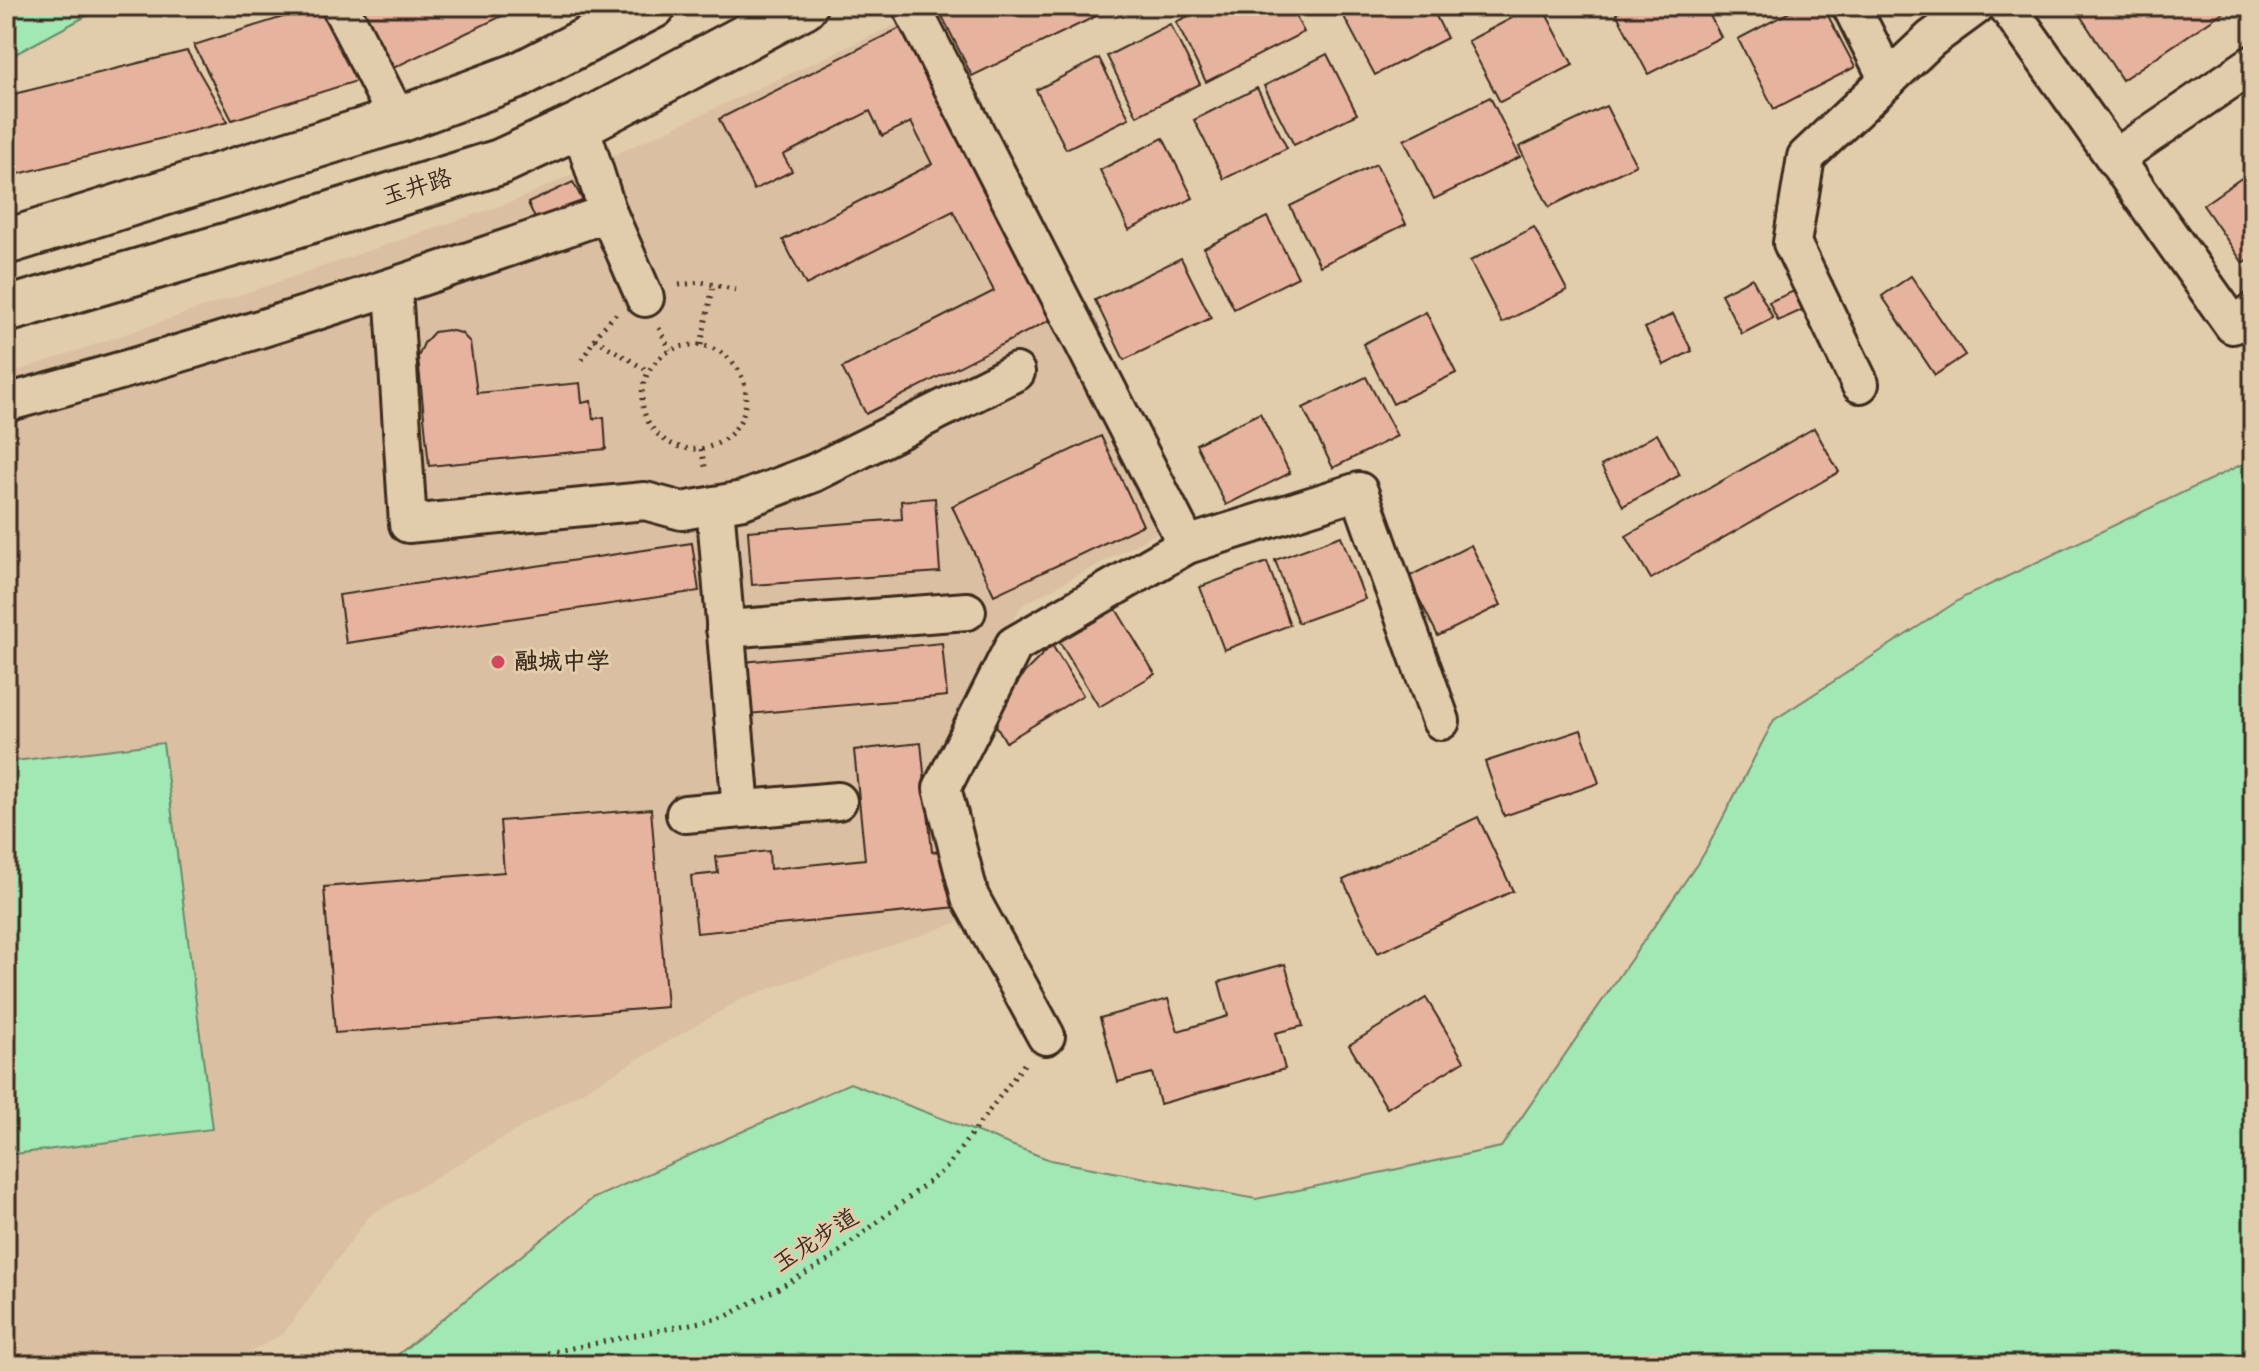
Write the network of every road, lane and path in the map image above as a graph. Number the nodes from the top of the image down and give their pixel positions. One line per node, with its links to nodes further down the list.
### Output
1 (340, 6): 10 (street)
2 (653, 6): 10 (street)
3 (804, 6): 11 (street, 玉井路)
4 (911, 6): 27 (street)
5 (1851, 6): 9 (street)
6 (1976, 6): 9 (street)
7 (2007, 6): 12 (street)
8 (2253, 64): 12 (street)
9 (1888, 80): 24 (street)
10 (398, 120): 14 (street)
11 (580, 125): 13 (street); 18 (street, 玉井路)
12 (2115, 158): 19 (street)
13 (608, 213): 16 (street); 17 (street)
14 (6, 242)
15 (713, 285): 21 (path)
16 (393, 288): 25 (street); 26 (street)
17 (645, 298)
18 (6, 310)
19 (2253, 312)
20 (595, 339): 22 (path)
21 (701, 345): 22 (path); 22 (path)
22 (648, 371)
23 (1016, 372): 26 (street)
24 (1860, 384)
25 (6, 403)
26 (715, 505): 29 (street)
27 (1187, 545): 30 (street); 34 (street)
28 (967, 611): 29 (street)
29 (725, 629): 32 (street)
30 (1441, 721)
31 (838, 801): 32 (street)
32 (741, 809): 33 (street)
33 (685, 814)
34 (1046, 1036): 35 (path, 玉龙步道)
35 (543, 1365)

